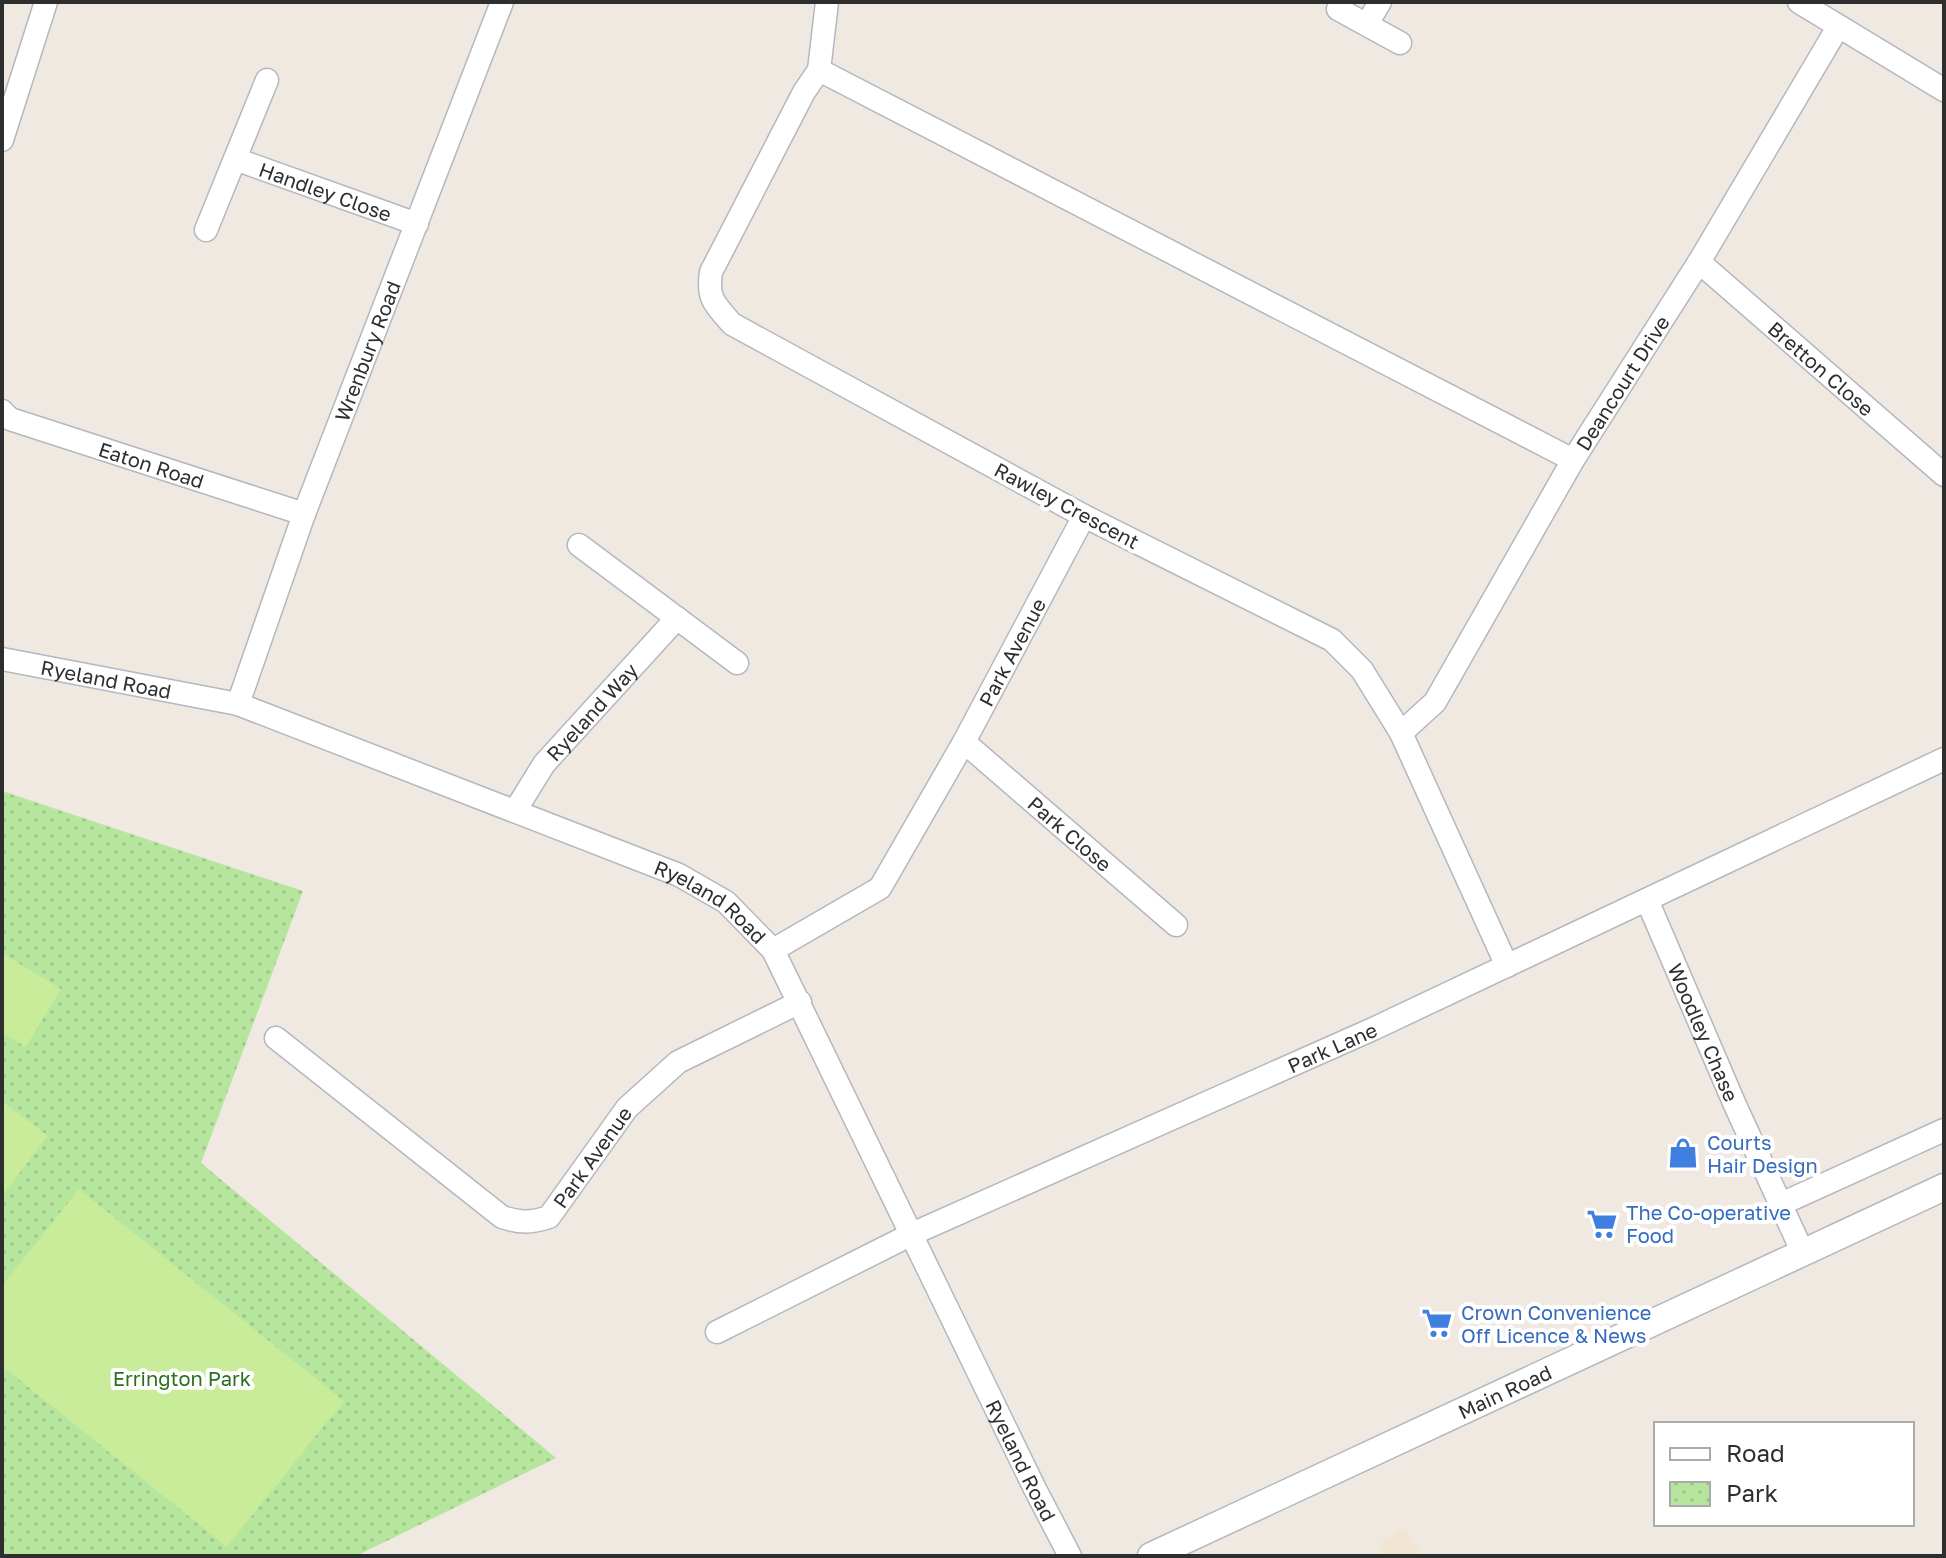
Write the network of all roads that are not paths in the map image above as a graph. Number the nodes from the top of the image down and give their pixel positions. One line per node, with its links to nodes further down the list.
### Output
1 (46, 2): 13 (street)
2 (502, 2): 15 (street, Wrenbury Road)
3 (827, 2): 10 (street, Rawley Crescent)
4 (1380, 2): 7 (street)
5 (1799, 2): 8 (street)
6 (1338, 9): 7 (street)
7 (1367, 24): 9 (street)
8 (1838, 27): 12 (street); 17 (street, Deancourt Drive)
9 (1400, 43)
10 (819, 70): 19 (street); 22 (street, Rawley Crescent)
11 (267, 80): 14 (street, Handley Close)
12 (1944, 90)
13 (2, 140)
14 (235, 159): 15 (street, Handley Close); 16 (street, Handley Close)
15 (417, 224): 21 (street, Wrenbury Road)
16 (206, 230)
17 (1699, 262): 19 (street, Deancourt Drive); 20 (street, Bretton Close)
18 (2, 411): 21 (street, Eaton Road)
19 (1573, 460): 28 (street, Deancourt Drive)
20 (1944, 475)
21 (304, 514): 27 (street, Wrenbury Road)
22 (1084, 516): 28 (street, Rawley Crescent); 29 (street, Park Avenue)
23 (579, 545): 24 (street)
24 (677, 618): 26 (street); 31 (street, Ryeland Way)
25 (2, 659): 27 (street, Ryeland Road)
26 (737, 663)
27 (238, 704): 31 (street, Ryeland Road)
28 (1401, 733): 35 (street, Rawley Crescent)
29 (964, 742): 33 (street, Park Close); 34 (street, Park Avenue)
30 (1944, 759): 32 (street, Park Lane)
31 (515, 811): 34 (street, Ryeland Road)
32 (1647, 900): 35 (street, Park Lane); 40 (street, Woodley Chase)
33 (1176, 925)
34 (773, 950): 36 (street, Ryeland Road)
35 (1507, 966): 41 (street, Park Lane)
36 (800, 1002): 37 (street, Park Avenue); 41 (street, Ryeland Road)
37 (276, 1038)
38 (1944, 1130): 40 (street)
39 (1944, 1187): 42 (street, Main Road)
40 (1781, 1204): 42 (street, Woodley Chase)
41 (912, 1234): 43 (street, Park Lane); 44 (street, Ryeland Road)
42 (1803, 1253): 45 (street, Main Road)
43 (717, 1332)
44 (1070, 1556)
45 (1151, 1556)

